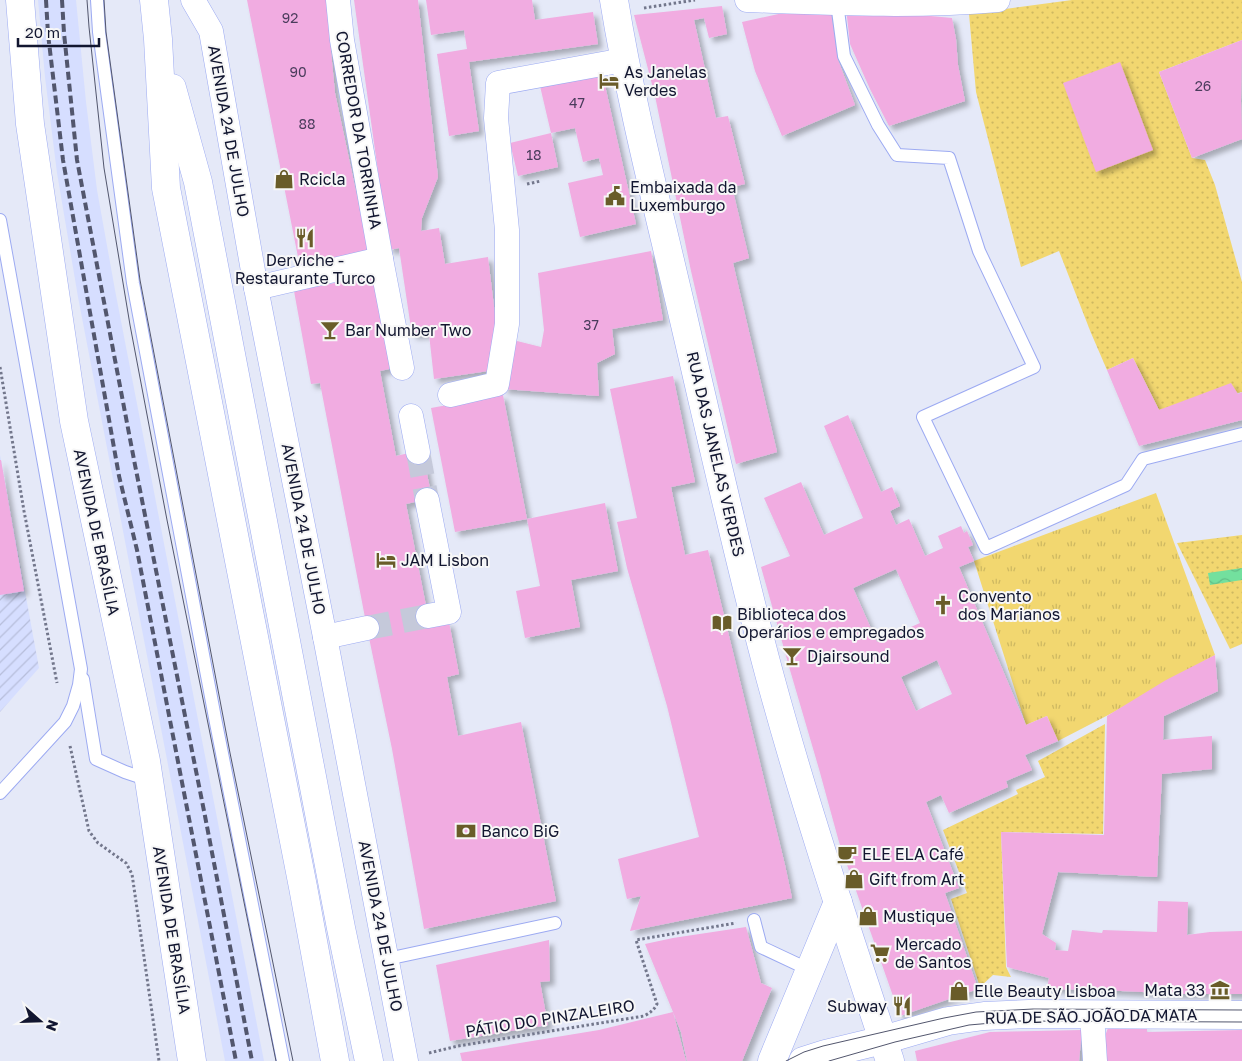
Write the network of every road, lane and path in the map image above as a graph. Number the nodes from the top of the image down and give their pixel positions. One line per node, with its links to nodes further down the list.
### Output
1 (20, 0): 29 (street, AVENIDA DE BRASÍLIA)
2 (97, 0): 42 (lane)
3 (154, 0): 11 (street)
4 (194, 0): 15 (street, AVENIDA 24 DE JULHO)
5 (338, 0): 14 (street, CORREDOR DA TORRINHA)
6 (695, 0): 10 (path)
7 (747, 0): 9 (street)
8 (998, 0): 9 (street)
9 (837, 2): 20 (lane)
10 (615, 6): 12 (street, RUA DAS JANELAS VERDES)
11 (158, 39): 43 (street); 44 (street)
12 (624, 60): 18 (street); 31 (street, RUA DAS JANELAS VERDES)
13 (0, 220): 26 (lane)
14 (381, 259): 15 (street); 17 (street, CORREDOR DA TORRINHA)
15 (256, 288): 25 (street, AVENIDA 24 DE JULHO)
16 (0, 366): 27 (path)
17 (402, 368)
18 (450, 395)
19 (411, 416): 21 (street)
20 (1242, 434)
21 (418, 452)
22 (427, 500): 23 (street)
23 (428, 616)
24 (368, 628): 25 (street)
25 (325, 637): 34 (street, AVENIDA 24 DE JULHO)
26 (81, 669): 29 (lane); 30 (lane)
27 (58, 689)
28 (76, 774): 40 (path)
29 (149, 780): 41 (street, AVENIDA DE BRASÍLIA)
30 (0, 793)
31 (838, 902): 35 (street); 38 (street, RUA DAS JANELAS VERDES)
32 (754, 920): 35 (lane); 39 (path, PÁTIO DO PINZALEIRO)
33 (555, 923): 34 (lane)
34 (387, 959): 39 (street, AVENIDA 24 DE JULHO)
35 (810, 970): 45 (street)
36 (1092, 1014): 37 (street, RUA DE SÃO JOÃO DA MATA); 38 (street, RUA DE SÃO JOÃO DA MATA); 47 (street)
37 (1242, 1015)
38 (887, 1050): 46 (street, RUA DE SÃO JOÃO DA MATA)
39 (406, 1060)
40 (158, 1061)
41 (192, 1061)
42 (283, 1061)
43 (335, 1061)
44 (369, 1061)
45 (772, 1061)
46 (803, 1061)
47 (1094, 1061)

